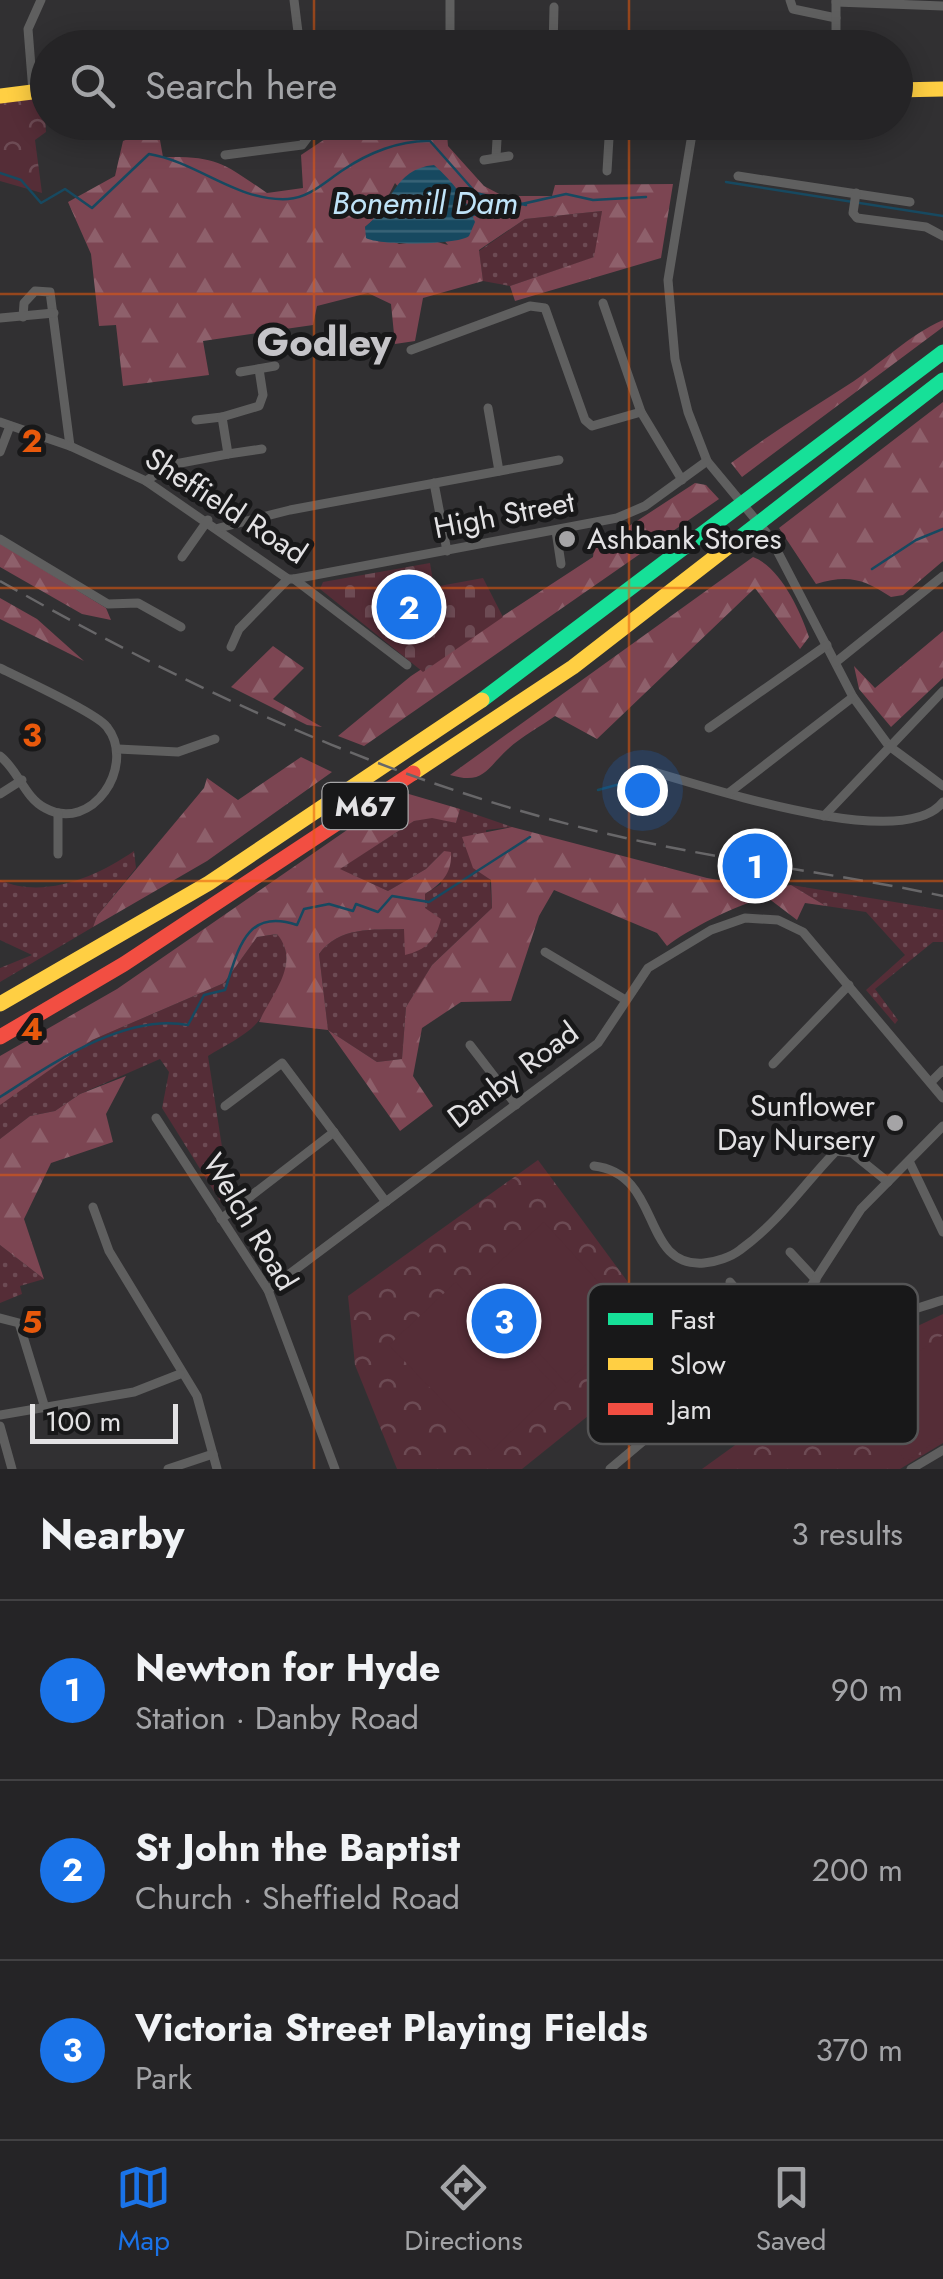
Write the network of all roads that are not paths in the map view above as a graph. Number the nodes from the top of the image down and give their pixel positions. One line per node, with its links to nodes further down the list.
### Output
1 (41, 0): 13 (street)
2 (294, 0): 9 (street)
3 (450, 0): 10 (street)
4 (790, 0): 8 (street)
5 (836, 1): 6 (street); 8 (street)
6 (943, 6)
7 (554, 7): 11 (street)
8 (836, 18): 12 (street)
9 (298, 30)
10 (450, 30)
11 (553, 30)
12 (836, 30)
13 (30, 39)
14 (943, 89): 15 (main road)
15 (913, 90)
16 (30, 92): 17 (main road)
17 (0, 96)
18 (307, 140): 22 (street)
19 (497, 140): 23 (street)
20 (609, 140): 26 (street)
21 (691, 140): 51 (street)
22 (225, 155)
23 (496, 156): 24 (street); 25 (street)
24 (509, 156)
25 (484, 160)
26 (607, 171)
27 (738, 176): 28 (street)
28 (856, 195): 29 (street); 30 (street)
29 (910, 202)
30 (943, 236)
31 (603, 303): 42 (street)
32 (54, 313): 33 (street); 33 (street); 46 (street)
33 (23, 317): 34 (street)
34 (0, 318)
35 (411, 350): 42 (street)
36 (943, 352): 90 (main road, M67)
37 (275, 366): 38 (street)
38 (259, 369): 39 (street); 43 (street)
39 (240, 372)
40 (943, 380): 91 (main road, M67)
41 (488, 408): 52 (street)
42 (641, 412): 53 (street)
43 (222, 417): 44 (street); 49 (street)
44 (196, 420)
45 (5, 424): 46 (street, Sheffield Road); 48 (street)
46 (70, 446): 54 (street, Sheffield Road)
47 (262, 449): 49 (street)
48 (0, 452)
49 (228, 454): 54 (street)
50 (559, 460): 52 (street)
51 (707, 461): 53 (street, High Street); 66 (street)
52 (499, 471): 55 (street)
53 (682, 480): 58 (street, High Street)
54 (146, 481): 56 (street, Sheffield Road)
55 (434, 483): 57 (street); 60 (street)
56 (208, 520): 57 (street, Sheffield Road); 61 (street)
57 (219, 528): 64 (street, Sheffield Road)
58 (556, 531): 60 (street, High Street); 62 (street)
59 (0, 539): 65 (street)
60 (447, 551): 64 (street, High Street)
61 (182, 557)
62 (561, 564)
63 (943, 576): 68 (street)
64 (291, 579): 67 (street); 69 (street, Sheffield Road)
65 (181, 627)
66 (828, 645): 68 (street); 73 (street)
67 (231, 647)
68 (836, 662): 72 (street)
69 (406, 665)
70 (0, 668): 76 (street)
71 (943, 691): 75 (street)
72 (853, 697): 75 (street); 81 (street)
73 (708, 728)
74 (215, 738): 76 (street)
75 (889, 746): 80 (street); 85 (street)
76 (118, 749): 84 (street)
77 (0, 756): 79 (street)
78 (647, 770): 81 (street)
79 (22, 780): 82 (street); 84 (street)
80 (943, 786)
81 (730, 792): 85 (street)
82 (0, 794)
83 (943, 802): 85 (street)
84 (58, 813): 86 (street)
85 (824, 816)
86 (58, 854)
87 (545, 952): 89 (street)
88 (849, 985): 89 (street, Danby Road); 93 (street); 95 (street, Danby Road)
89 (624, 999): 97 (street, Danby Road)
90 (0, 1004)
91 (0, 1037)
92 (470, 1045): 97 (street)
93 (773, 1064)
94 (943, 1070): 95 (street)
95 (932, 1082): 96 (street, Danby Road)
96 (943, 1098)
97 (516, 1104): 105 (street, Danby Road)
98 (225, 1106): 101 (street)
99 (156, 1118): 107 (street, Welch Road)
100 (943, 1126): 102 (street)
101 (334, 1132): 105 (street); 107 (street)
102 (909, 1160): 104 (street); 108 (street)
103 (594, 1166): 104 (street)
104 (888, 1182): 110 (street)
105 (386, 1202): 112 (street, Danby Road)
106 (93, 1207): 116 (street)
107 (221, 1219): 112 (street, Welch Road)
108 (943, 1232)
109 (790, 1252): 110 (street)
110 (816, 1280): 111 (street)
111 (813, 1284)
112 (268, 1290): 126 (street, Welch Road)
113 (943, 1300): 114 (street)
114 (918, 1308)
115 (0, 1318): 117 (street)
116 (180, 1374): 117 (street); 122 (street)
117 (45, 1408): 118 (street)
118 (0, 1415)
119 (0, 1426): 123 (street)
120 (640, 1444): 127 (street)
121 (943, 1450): 128 (street)
122 (213, 1454): 124 (street); 125 (street)
123 (12, 1469)
124 (168, 1469)
125 (217, 1469)
126 (334, 1469)
127 (610, 1469)
128 (911, 1469)

